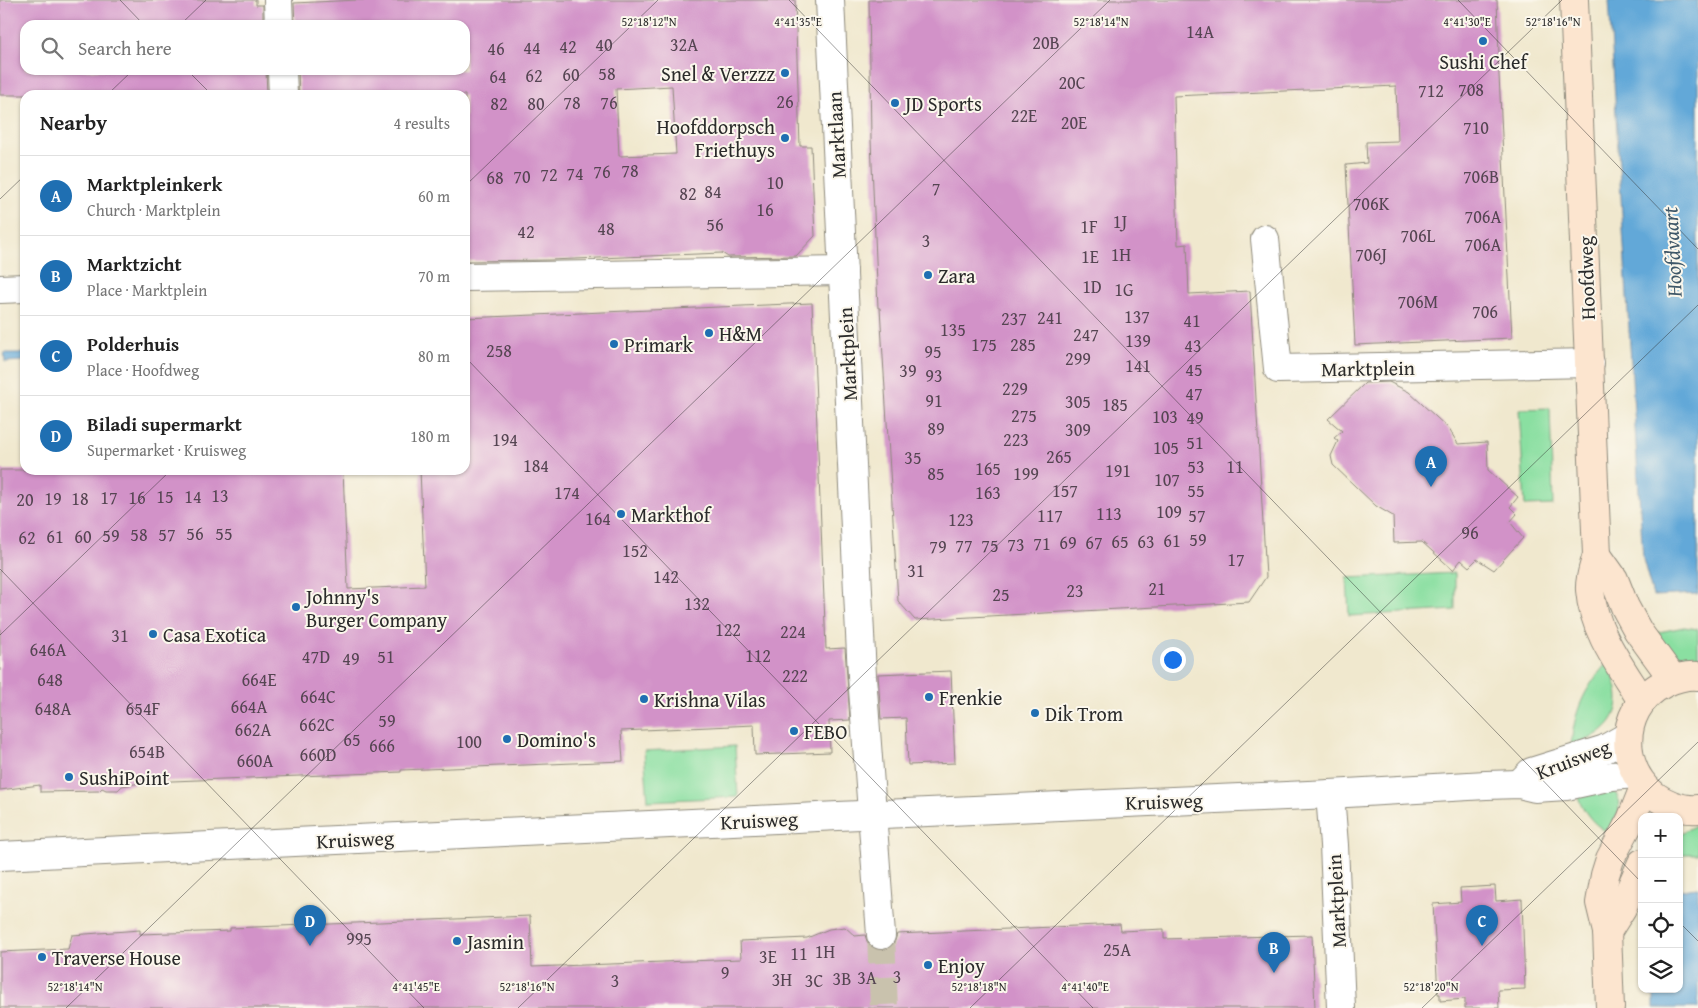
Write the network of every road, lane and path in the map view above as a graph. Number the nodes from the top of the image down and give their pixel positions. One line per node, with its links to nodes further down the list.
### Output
1 (278, 0): 4 (street)
2 (830, 0): 8 (street, Marktlaan)
3 (1574, 0): 12 (street, Hoofdweg)
4 (279, 20)
5 (282, 75): 6 (street)
6 (283, 90)
7 (1265, 239): 12 (street, Marktplein)
8 (843, 271): 9 (street); 21 (street, Marktplein)
9 (470, 277)
10 (20, 288): 11 (street)
11 (0, 289)
12 (1590, 364): 13 (street, Hoofdweg)
13 (1597, 555): 14 (street); 15 (street, Hoofdweg)
14 (1686, 677): 15 (street)
15 (1642, 701): 16 (street)
16 (1628, 736): 17 (street); 18 (street, Kruisweg)
17 (1640, 781): 18 (street, Kruisweg); 20 (street); 24 (street)
18 (1519, 784): 19 (street, Kruisweg)
19 (1330, 794): 21 (street, Kruisweg); 26 (street, Marktplein)
20 (1683, 811)
21 (873, 815): 22 (street, Kruisweg); 25 (street, Marktplein)
22 (0, 856)
23 (1638, 872): 24 (street)
24 (1607, 932): 27 (street)
25 (881, 935)
26 (1341, 1008)
27 (1610, 1008)

